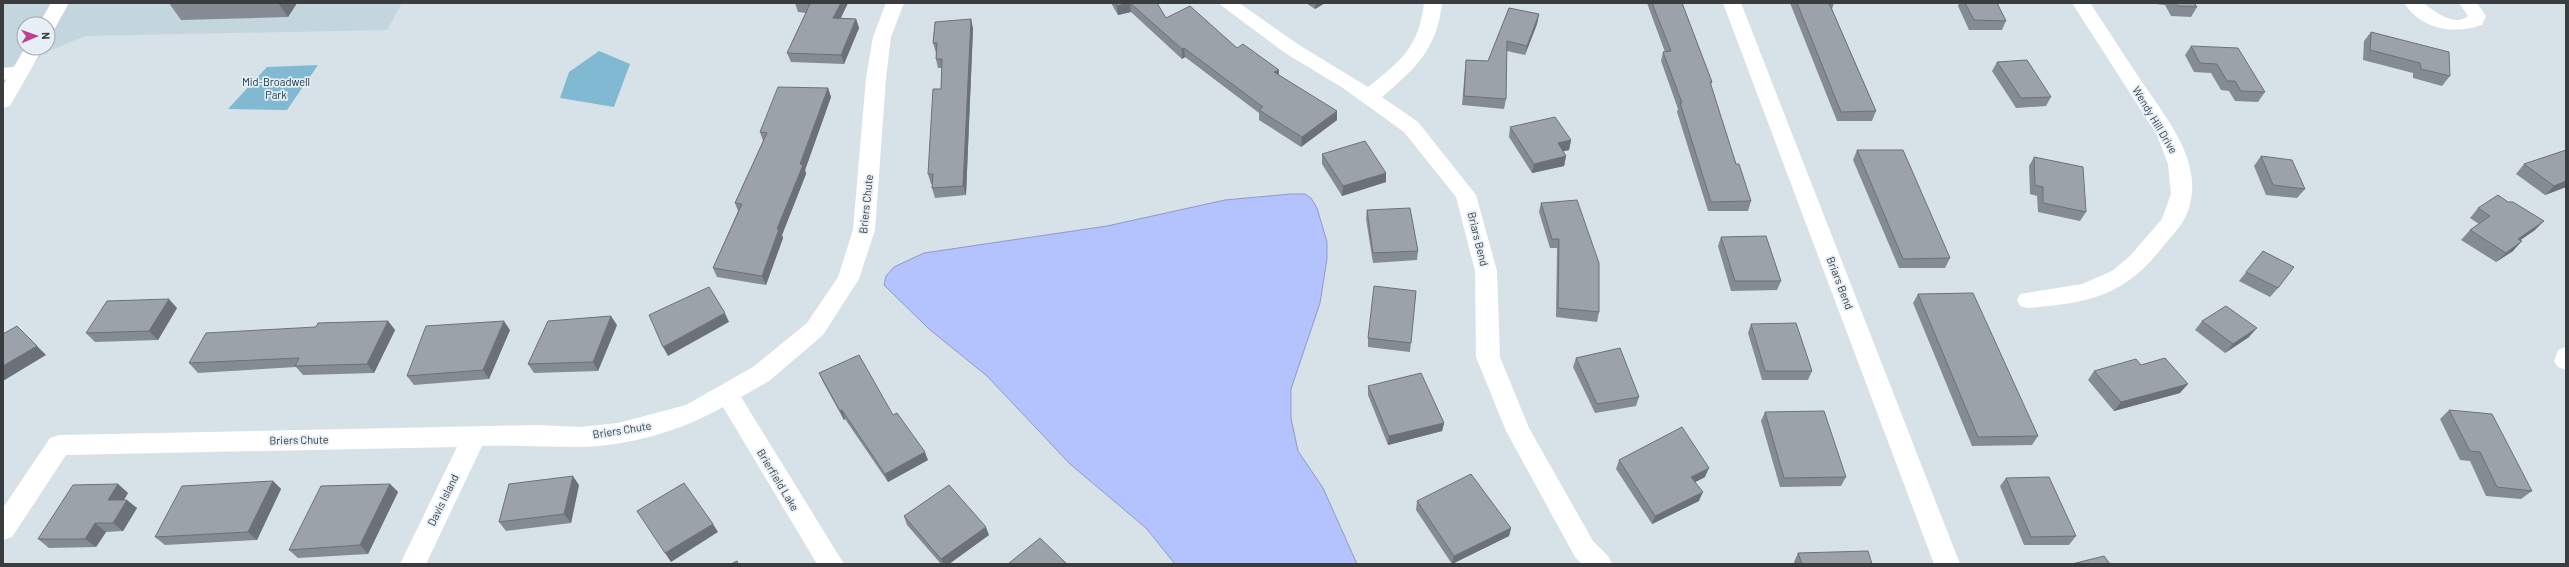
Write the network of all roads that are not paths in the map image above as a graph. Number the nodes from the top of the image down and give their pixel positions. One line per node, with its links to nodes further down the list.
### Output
1 (60, 3): 9 (street)
2 (895, 3): 17 (street, Briers Chute)
3 (1227, 3): 12 (street, Briars Bend)
4 (1433, 3): 12 (street)
5 (1732, 3): 23 (street, Briars Bend)
6 (2081, 3): 14 (street, Wendy Hill Drive)
7 (2413, 3): 8 (street)
8 (2468, 3)
9 (53, 16)
10 (27, 56): 11 (street)
11 (11, 73): 13 (street)
12 (1369, 98): 22 (street, Briars Bend)
13 (3, 101)
14 (2028, 300)
15 (2566, 356): 16 (street)
16 (2566, 361)
17 (728, 394): 18 (street, Briers Chute); 21 (street, Brierfield Lake)
18 (474, 437): 19 (street, Briers Chute); 20 (street, Davis Island)
19 (3, 529)
20 (412, 564)
21 (831, 564)
22 (1599, 564)
23 (1947, 564)

